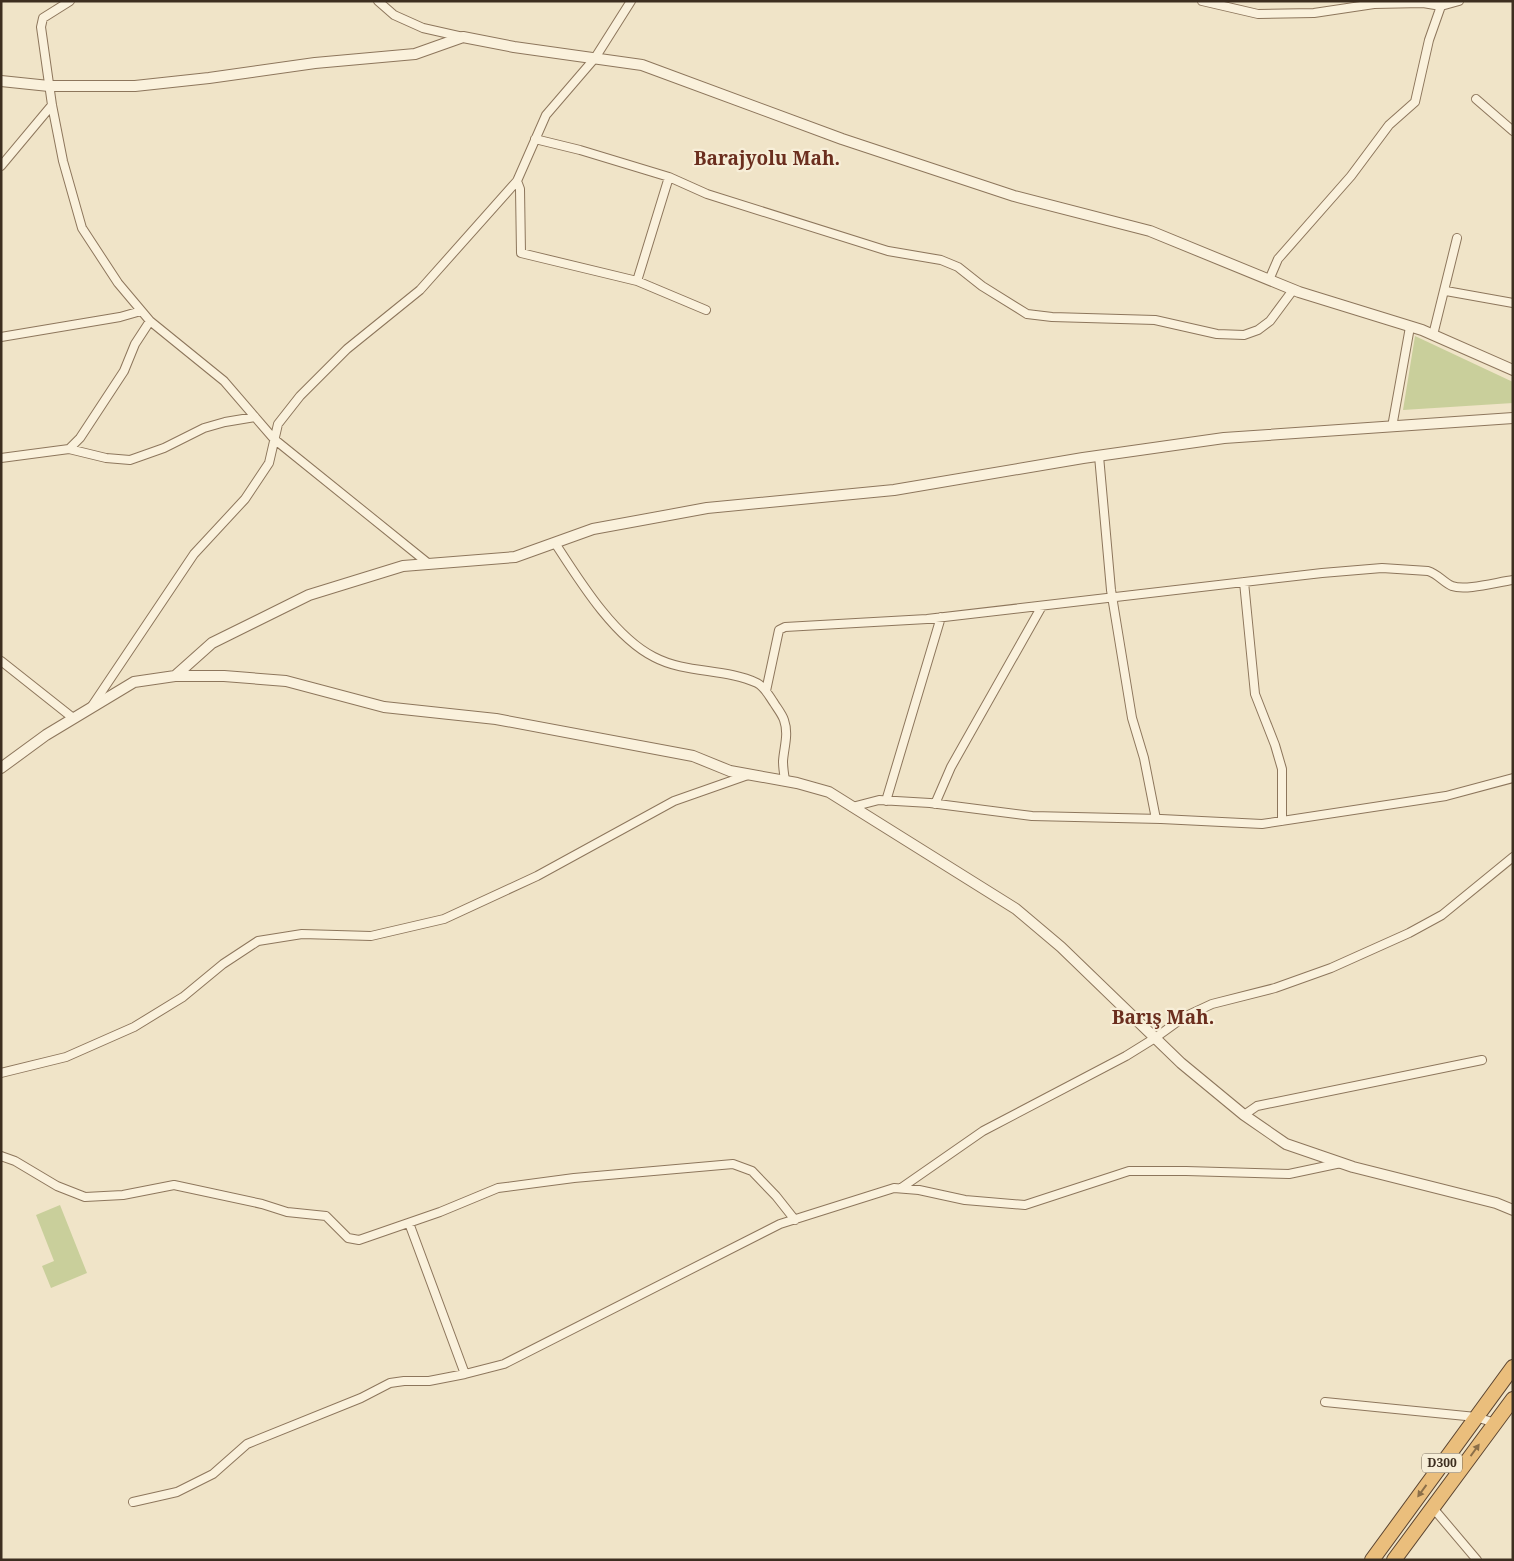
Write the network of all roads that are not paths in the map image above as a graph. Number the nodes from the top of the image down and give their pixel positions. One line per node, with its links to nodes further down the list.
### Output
1 (70, 1): 11 (street)
2 (378, 1): 8 (street)
3 (631, 1): 9 (street)
4 (1202, 1): 6 (street)
5 (1459, 1): 7 (street)
6 (1229, 4): 7 (street)
7 (1441, 6): 20 (street)
8 (463, 37): 9 (street); 11 (street)
9 (595, 58): 15 (street); 20 (street)
10 (1, 81): 11 (street)
11 (49, 86): 13 (street)
12 (1476, 99): 14 (street)
13 (52, 105): 16 (street); 26 (street)
14 (1513, 130)
15 (535, 138): 17 (street); 18 (street)
16 (1, 166)
17 (669, 177): 21 (street); 22 (street)
18 (517, 181): 21 (street); 35 (street)
19 (1457, 238): 23 (street)
20 (1270, 280): 22 (street)
21 (637, 281): 25 (street)
22 (1293, 290): 28 (street)
23 (1446, 291): 24 (street); 29 (street)
24 (1513, 303)
25 (706, 310)
26 (141, 311): 27 (street); 30 (street)
27 (150, 321): 32 (street); 36 (street)
28 (1410, 326): 29 (street); 34 (street)
29 (1433, 335): 31 (street)
30 (1, 338)
31 (1513, 370)
32 (254, 418): 35 (street); 36 (street)
33 (1513, 418): 34 (street)
34 (1392, 427): 37 (street)
35 (274, 439): 40 (street); 49 (street)
36 (69, 449): 38 (street)
37 (1099, 456): 39 (street); 43 (street)
38 (1, 458)
39 (555, 543): 40 (street); 48 (street)
40 (429, 564): 47 (street)
41 (1513, 580): 42 (street)
42 (1244, 582): 43 (street); 59 (street)
43 (1112, 597): 44 (street); 58 (street)
44 (1042, 606): 45 (street); 56 (street)
45 (941, 617): 48 (street); 55 (street)
46 (1, 661): 50 (street)
47 (175, 676): 49 (street); 52 (street)
48 (766, 691): 54 (street)
49 (92, 706): 50 (street)
50 (73, 718): 51 (street)
51 (1, 768)
52 (750, 774): 54 (street); 63 (street)
53 (1513, 778): 59 (street)
54 (785, 780): 57 (street)
55 (886, 801): 56 (street); 57 (street)
56 (935, 804): 58 (street)
57 (852, 807): 61 (street)
58 (1156, 819): 59 (street)
59 (1282, 821)
60 (1513, 857): 61 (street)
61 (1155, 1038): 64 (street); 67 (street)
62 (1482, 1060): 64 (street)
63 (1, 1074)
64 (1244, 1115): 66 (street)
65 (1, 1156): 70 (street)
66 (1341, 1163): 67 (street); 68 (street)
67 (901, 1188): 69 (street)
68 (1513, 1210)
69 (795, 1220): 70 (street); 72 (street)
70 (409, 1223): 72 (street)
71 (1513, 1366): 75 (highway, D300)
72 (465, 1374): 77 (street)
73 (1513, 1399): 76 (highway, D300)
74 (1325, 1402): 75 (street)
75 (1476, 1418): 76 (street); 79 (highway, D300, one-way to 79)
76 (1495, 1423): 78 (highway, D300, one-way to 76)
77 (133, 1502)
78 (1433, 1508): 80 (highway, D300); 81 (street)
79 (1372, 1560)
80 (1394, 1560)
81 (1478, 1560)

